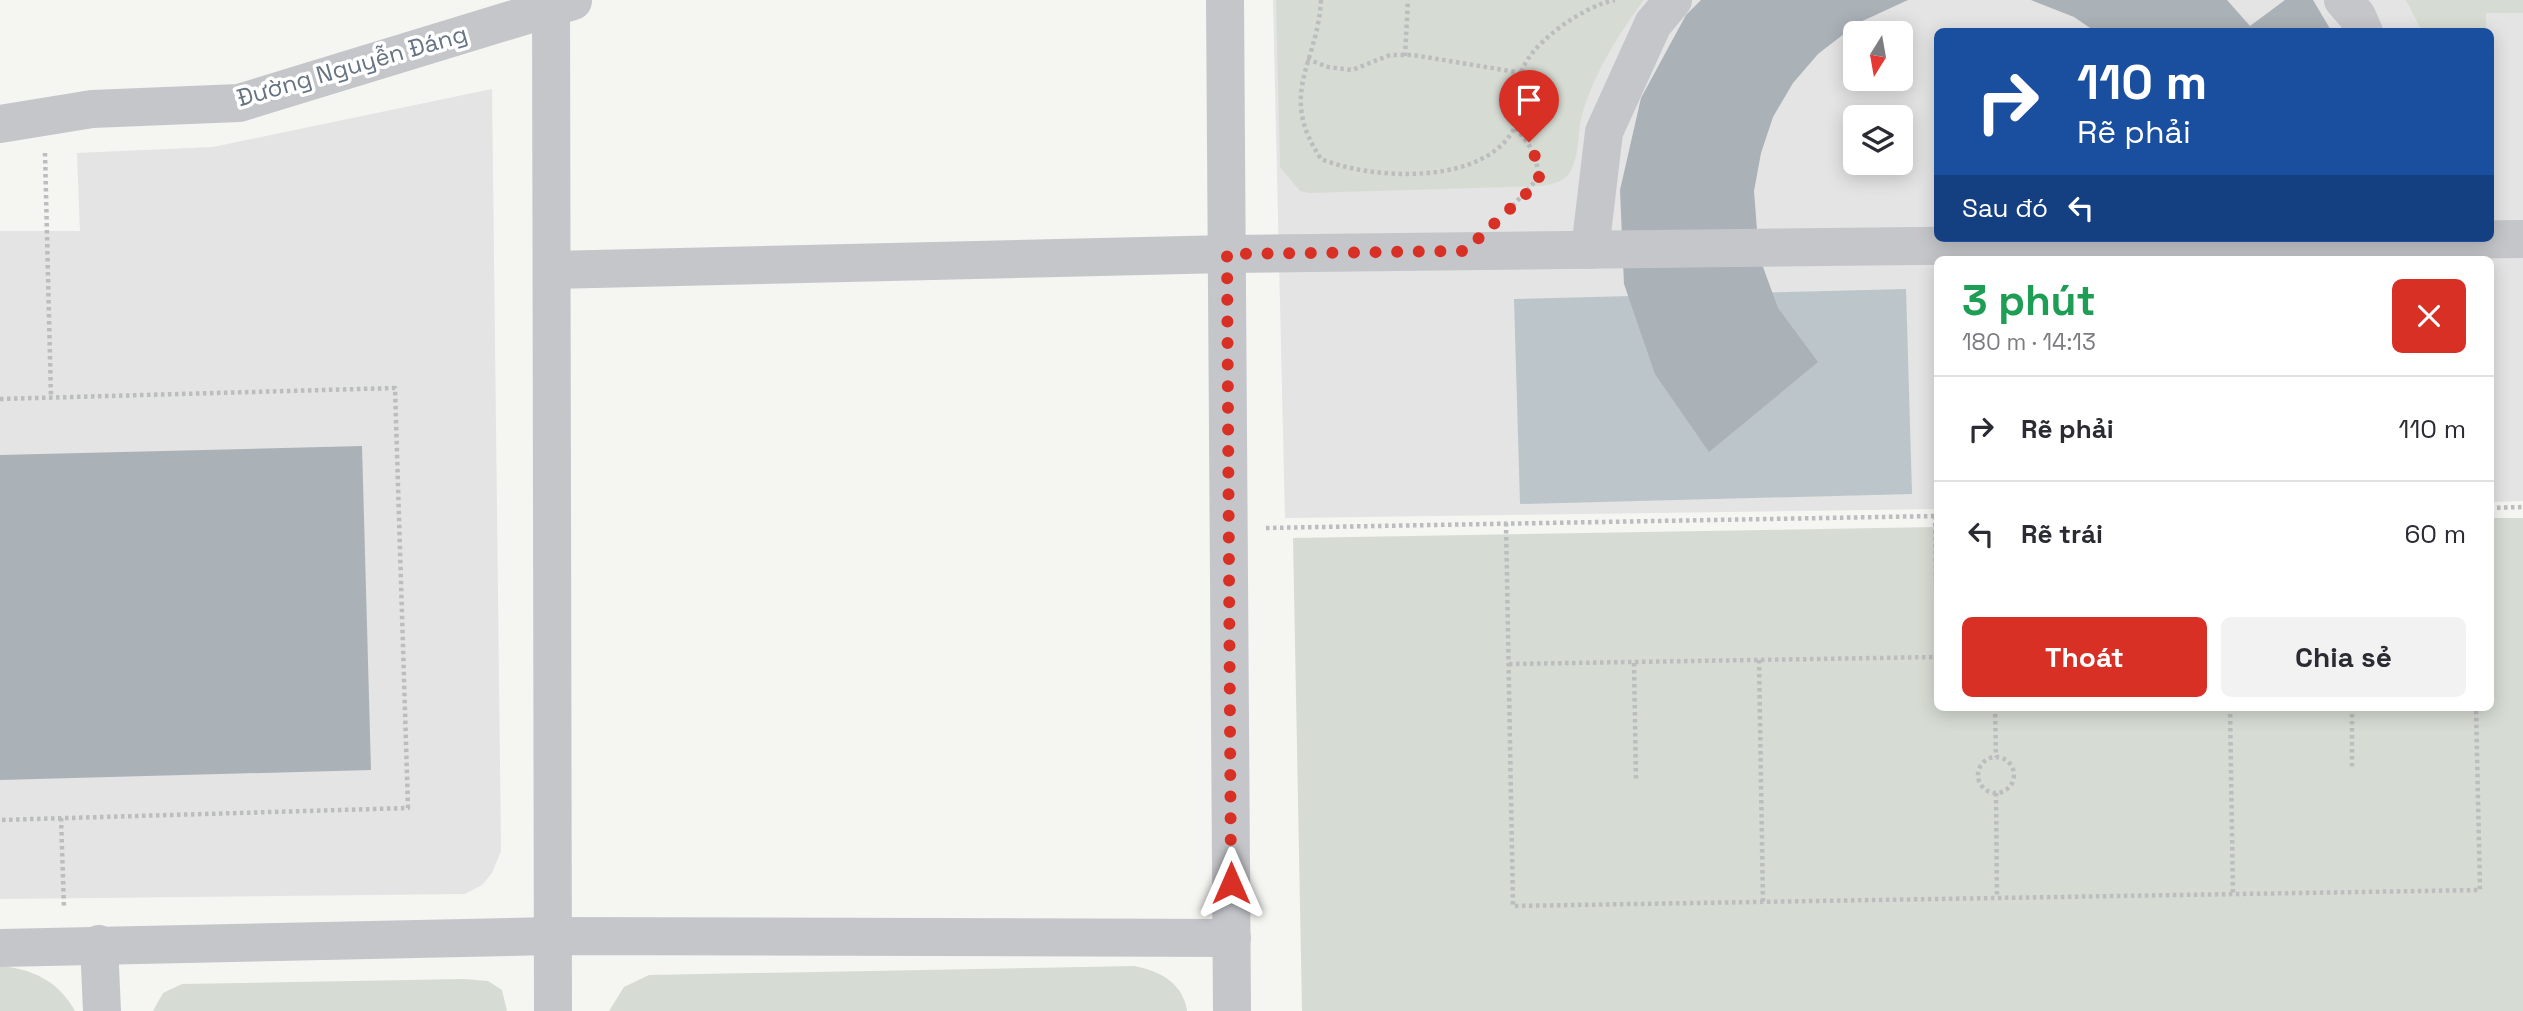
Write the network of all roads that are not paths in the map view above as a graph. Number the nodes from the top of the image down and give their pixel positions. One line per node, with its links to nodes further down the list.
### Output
1 (1225, 0): 11 (street)
2 (1673, 0): 10 (street)
3 (2343, 0): 5 (street)
4 (559, 2): 6 (street, Đường Nguyễn Đáng); 12 (street)
5 (2362, 28)
6 (0, 124)
7 (2494, 239): 8 (street)
8 (2523, 239)
9 (2198, 242): 10 (street)
10 (1590, 250): 11 (street)
11 (1227, 254): 12 (street); 14 (street)
12 (552, 271): 13 (street)
13 (552, 936): 14 (street); 15 (street); 18 (street)
14 (1232, 938): 19 (street)
15 (82, 945): 16 (street); 17 (street)
16 (0, 948)
17 (102, 1011)
18 (552, 1011)
19 (1232, 1011)

